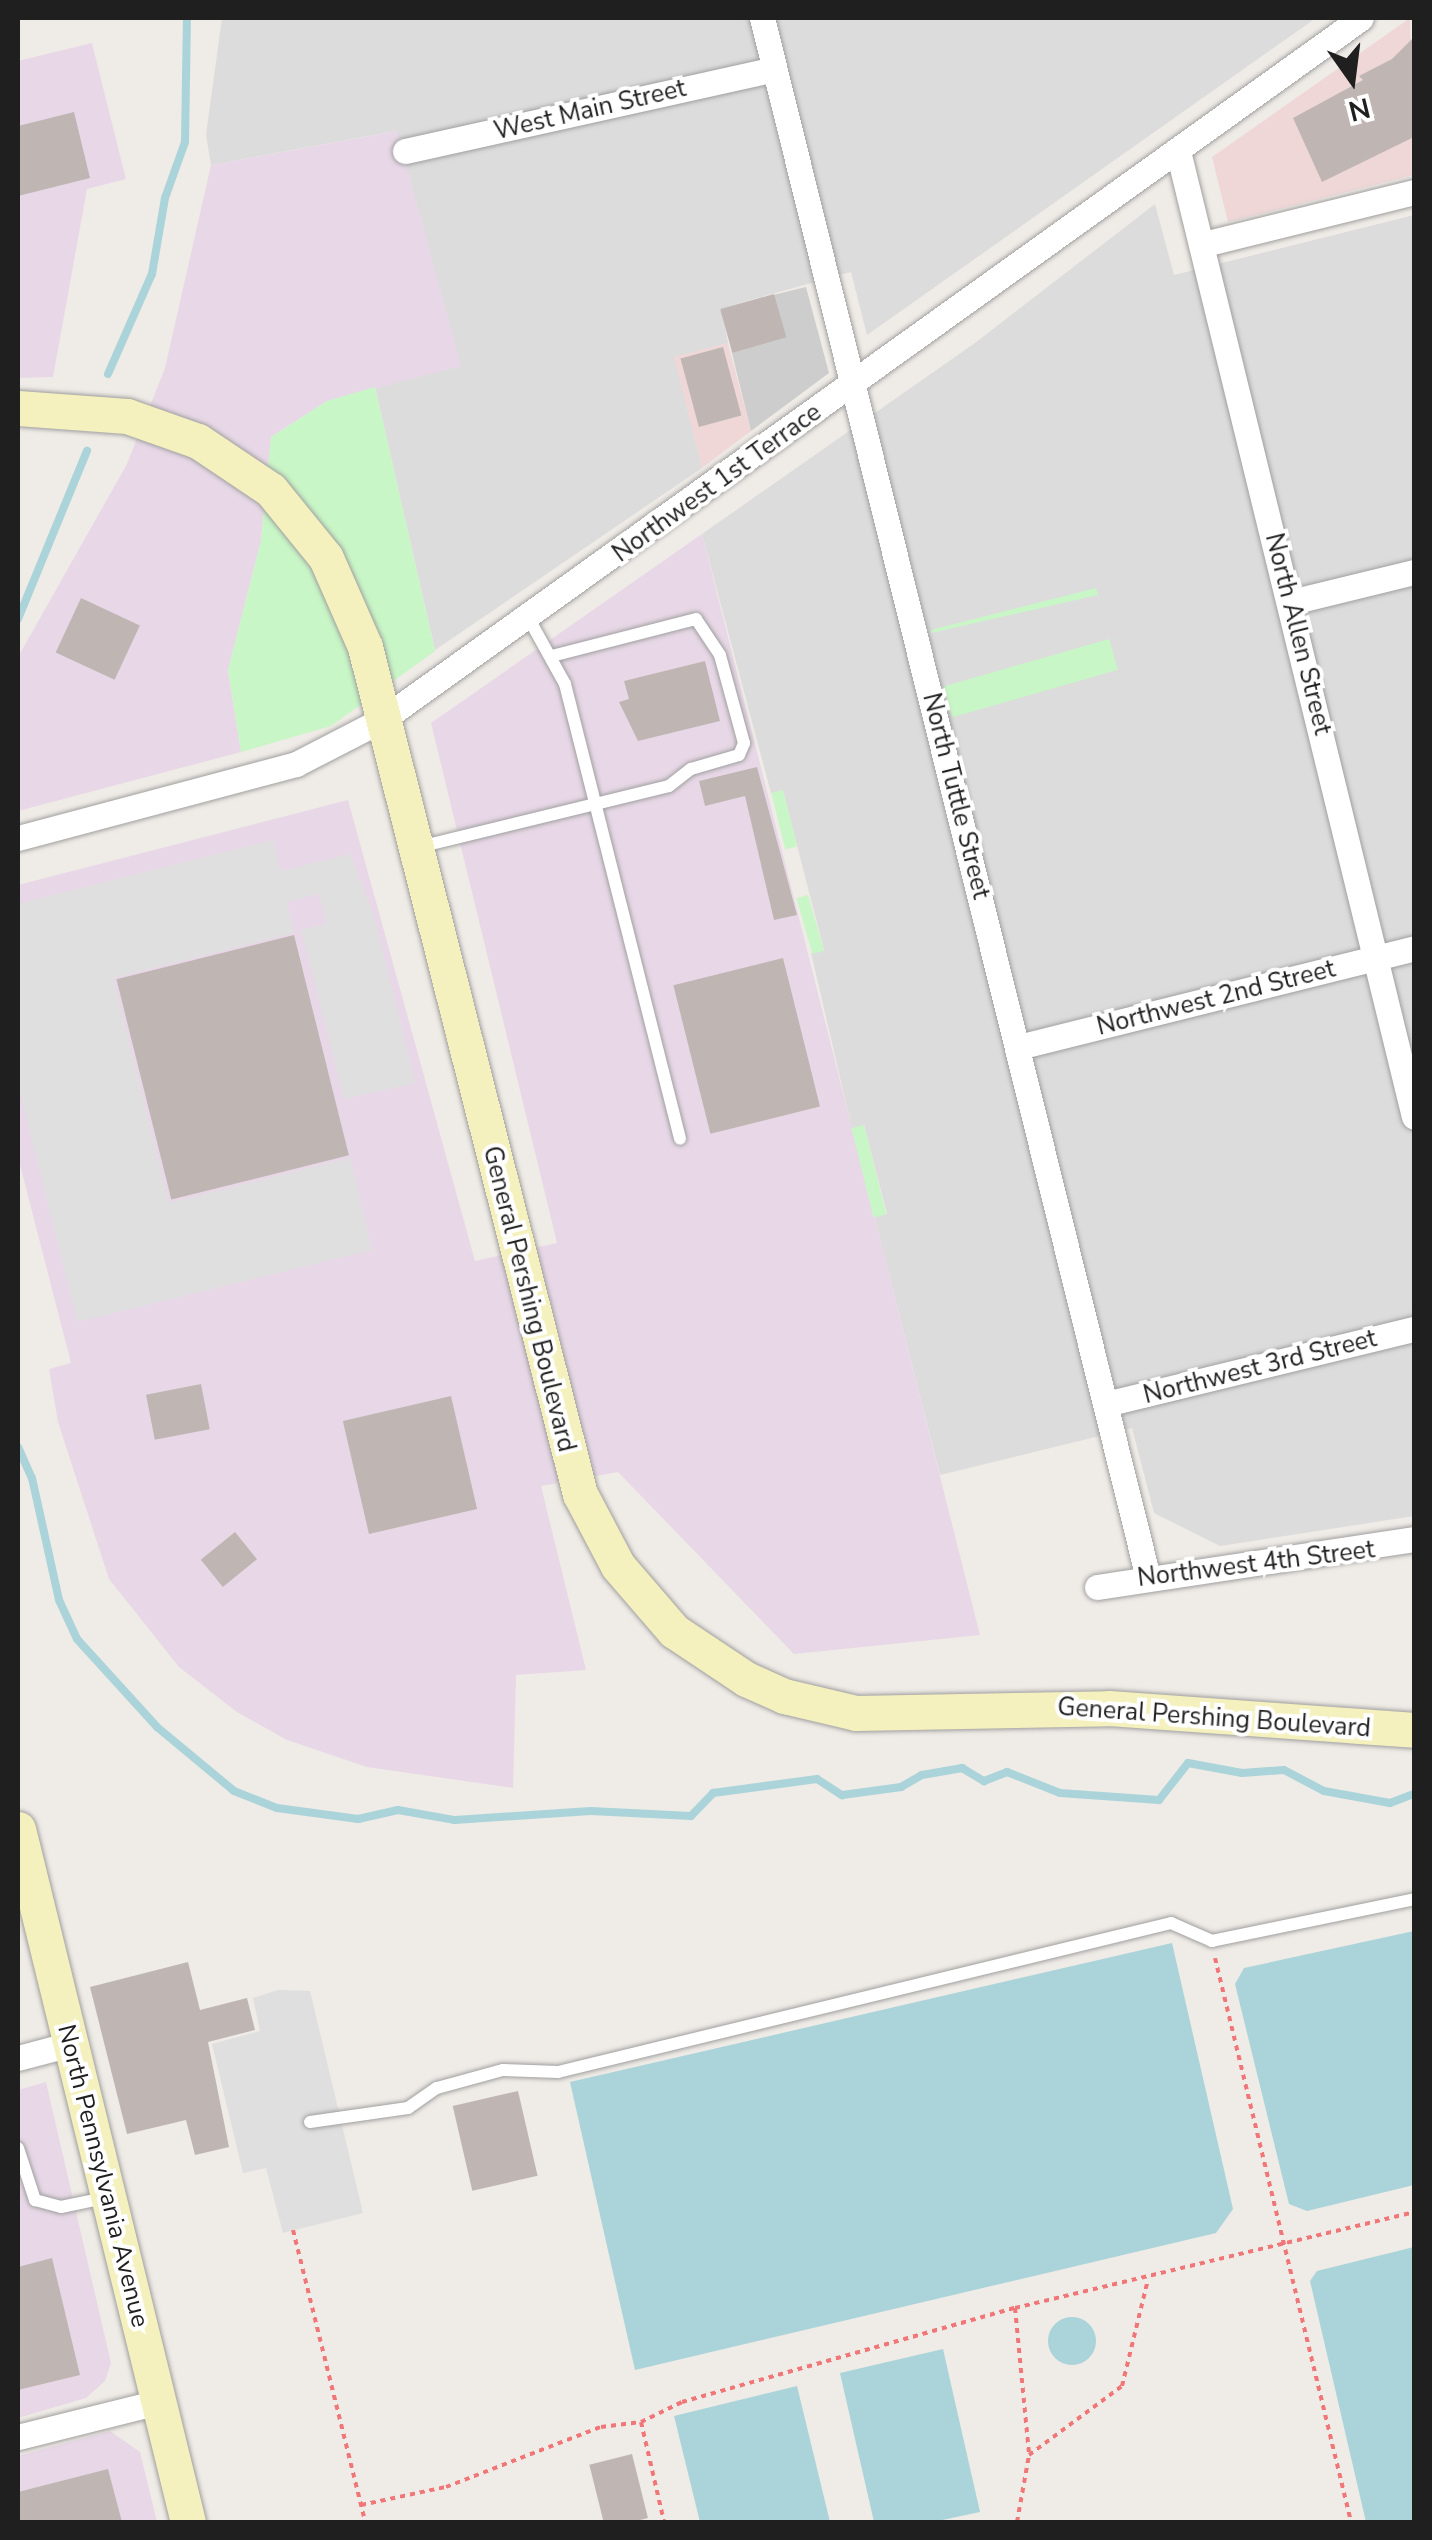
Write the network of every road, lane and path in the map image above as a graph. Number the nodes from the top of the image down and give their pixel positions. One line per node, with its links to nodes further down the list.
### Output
1 (762, 18): 3 (street, North Tuttle Street)
2 (1361, 18): 4 (street, Northwest 1st Terrace)
3 (774, 69): 5 (street, West Main Street); 8 (street, North Tuttle Street)
4 (1178, 150): 7 (street, North Allen Street); 8 (street, Northwest 1st Terrace)
5 (405, 151)
6 (1414, 192): 7 (street)
7 (1204, 244): 11 (street, North Allen Street)
8 (854, 384): 12 (street, Northwest 1st Terrace); 20 (street, North Tuttle Street)
9 (18, 405): 14 (main road, General Pershing Boulevard)
10 (1414, 572): 11 (street)
11 (1290, 602): 19 (street, North Allen Street)
12 (529, 618): 13 (lane); 14 (street, Northwest 1st Terrace)
13 (552, 656): 15 (lane); 15 (lane)
14 (383, 719): 16 (street, Northwest 1st Terrace); 17 (main road, General Pershing Boulevard)
15 (594, 803): 17 (lane); 22 (lane)
16 (18, 838)
17 (415, 848): 28 (main road, General Pershing Boulevard)
18 (1414, 948): 19 (street, Northwest 2nd Street)
19 (1377, 958): 20 (street, Northwest 2nd Street); 21 (street, North Allen Street)
20 (1018, 1047): 24 (street, North Tuttle Street)
21 (1414, 1118)
22 (680, 1139)
23 (1414, 1329): 24 (street, Northwest 3rd Street)
24 (1106, 1404): 26 (street, North Tuttle Street)
25 (1414, 1538): 26 (street, Northwest 4th Street)
26 (1147, 1574): 27 (street, Northwest 4th Street)
27 (1097, 1587)
28 (1414, 1730)
29 (18, 1829): 32 (main road, North Pennsylvania Avenue)
30 (1414, 1899): 31 (lane)
31 (1212, 1941): 34 (lane); 39 (path)
32 (71, 2044): 33 (street); 36 (main road, North Pennsylvania Avenue)
33 (18, 2058)
34 (310, 2122)
35 (18, 2148): 36 (lane)
36 (108, 2198): 42 (main road, North Pennsylvania Avenue)
37 (1414, 2212): 39 (path)
38 (293, 2230): 46 (path)
39 (1280, 2242): 40 (path); 51 (path)
40 (1148, 2279): 41 (path); 45 (path)
41 (1015, 2308): 43 (path); 45 (path)
42 (158, 2402): 44 (street); 47 (main road, North Pennsylvania Avenue)
43 (642, 2422): 46 (path); 49 (path)
44 (18, 2437)
45 (1029, 2455): 50 (path)
46 (361, 2505): 48 (path)
47 (188, 2522)
48 (364, 2522)
49 (664, 2522)
50 (1017, 2522)
51 (1351, 2522)

